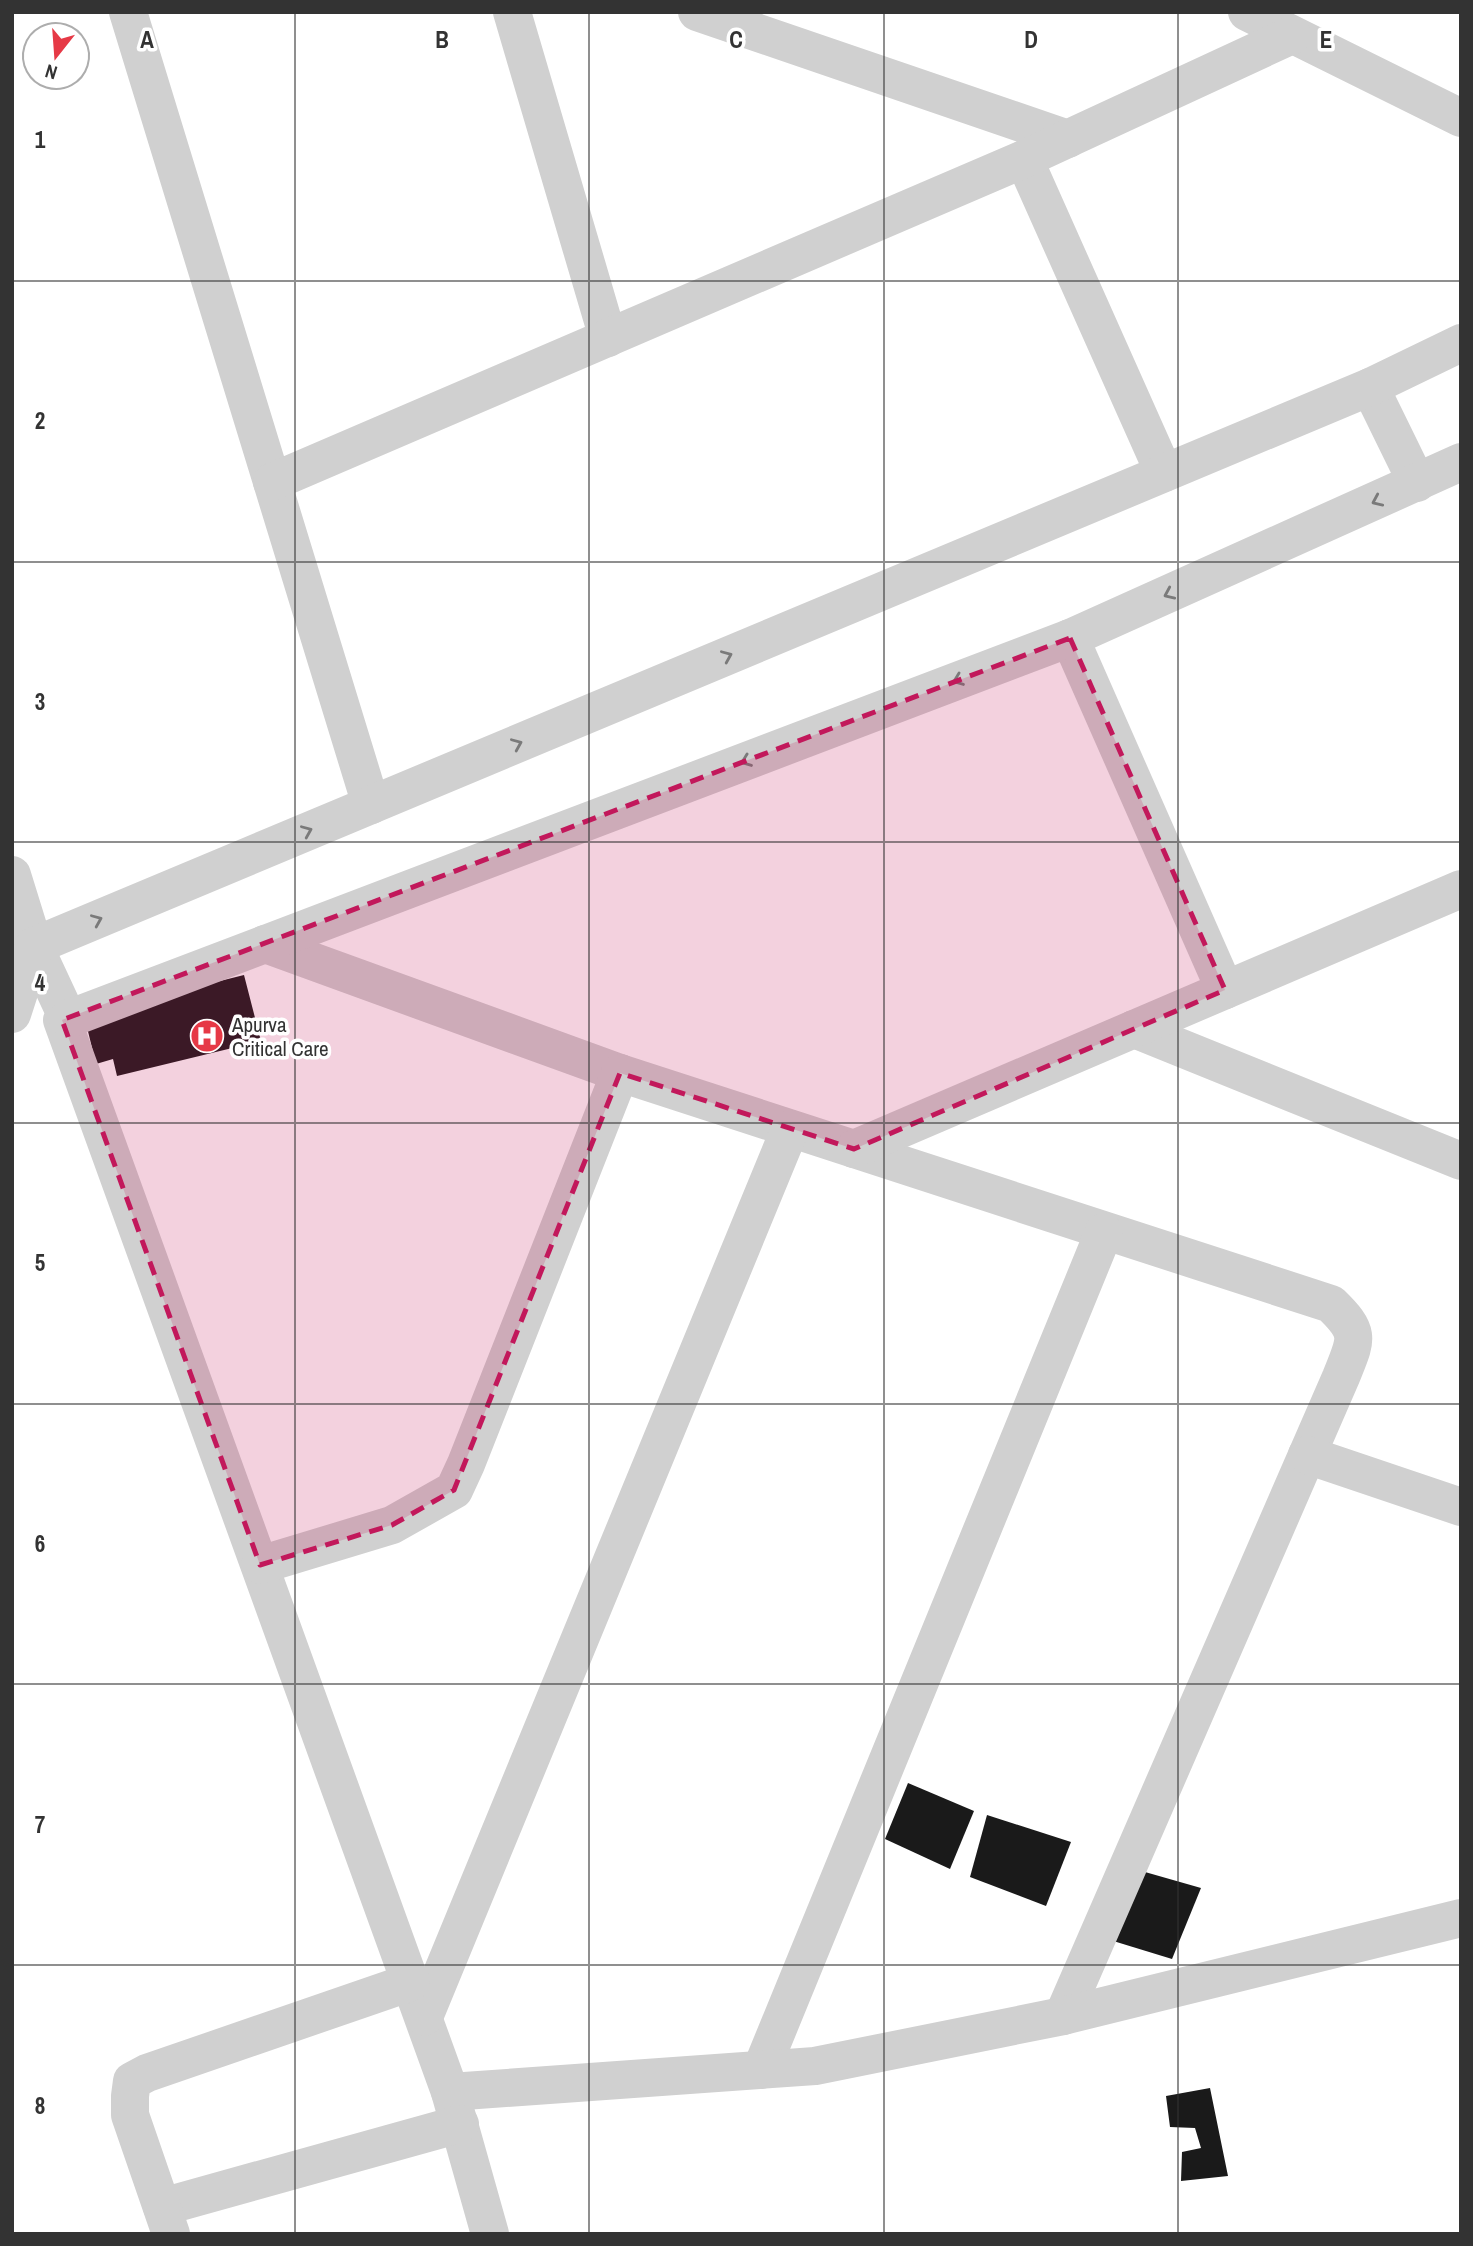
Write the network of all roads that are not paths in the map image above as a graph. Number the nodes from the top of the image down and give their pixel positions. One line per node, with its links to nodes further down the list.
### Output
1 (128, 12): 14 (street)
2 (512, 12): 9 (street)
3 (697, 12): 7 (street)
4 (1247, 12): 5 (street)
5 (1292, 35): 6 (street); 7 (street)
6 (1461, 118)
7 (1068, 139): 8 (street)
8 (1024, 159): 9 (street); 13 (street)
9 (608, 338): 14 (street)
10 (1461, 343): 11 (street)
11 (1370, 387): 13 (street); 15 (street)
12 (1461, 462): 15 (street)
13 (1164, 473): 17 (street, one-way to 13)
14 (272, 482): 17 (street)
15 (1417, 483): 16 (street, one-way to 16)
16 (1070, 638): 20 (street, one-way to 20); 22 (street)
17 (371, 805): 21 (street, one-way to 17)
18 (12, 875): 21 (street)
19 (1461, 889): 22 (street)
20 (265, 944): 24 (street); 26 (street)
21 (34, 946): 23 (street); 24 (street)
22 (1226, 990): 25 (street)
23 (12, 1014)
24 (68, 1019): 33 (street)
25 (1134, 1030): 28 (street); 29 (street)
26 (620, 1073): 27 (street); 33 (street)
27 (790, 1129): 28 (street); 35 (street)
28 (854, 1149): 30 (street)
29 (1461, 1161)
30 (1104, 1232): 31 (street); 37 (street)
31 (1307, 1455): 32 (street); 36 (street)
32 (1461, 1507)
33 (260, 1565): 35 (street)
34 (1461, 1917): 36 (street)
35 (418, 1999): 38 (street); 39 (street)
36 (1063, 2016): 37 (street)
37 (761, 2070): 38 (street)
38 (455, 2108): 39 (street); 40 (street)
39 (166, 2220)
40 (490, 2234)

